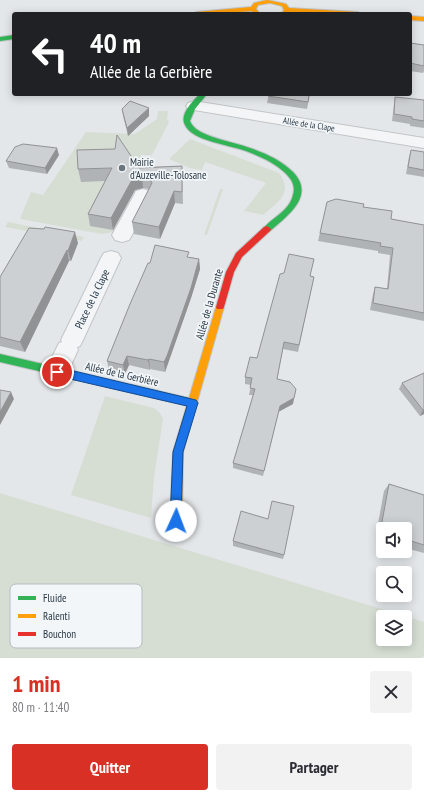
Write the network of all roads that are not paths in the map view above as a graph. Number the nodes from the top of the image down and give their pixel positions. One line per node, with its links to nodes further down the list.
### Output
1 (275, 1): 2 (street); 4 (street)
2 (255, 11): 3 (street)
3 (235, 12)
4 (286, 12)
5 (412, 18): 6 (street)
6 (424, 19)
7 (12, 37): 8 (street)
8 (0, 39)
9 (199, 100): 10 (street, Allée de la Clape); 14 (street, Allée de la Durante)
10 (424, 143)
11 (143, 195): 13 (street, Place de la Clape)
12 (0, 358): 13 (street, Allée de la Gerbière)
13 (57, 372): 14 (street, Allée de la Gerbière)
14 (193, 403): 15 (street, Allée de la Durante)
15 (176, 521)

